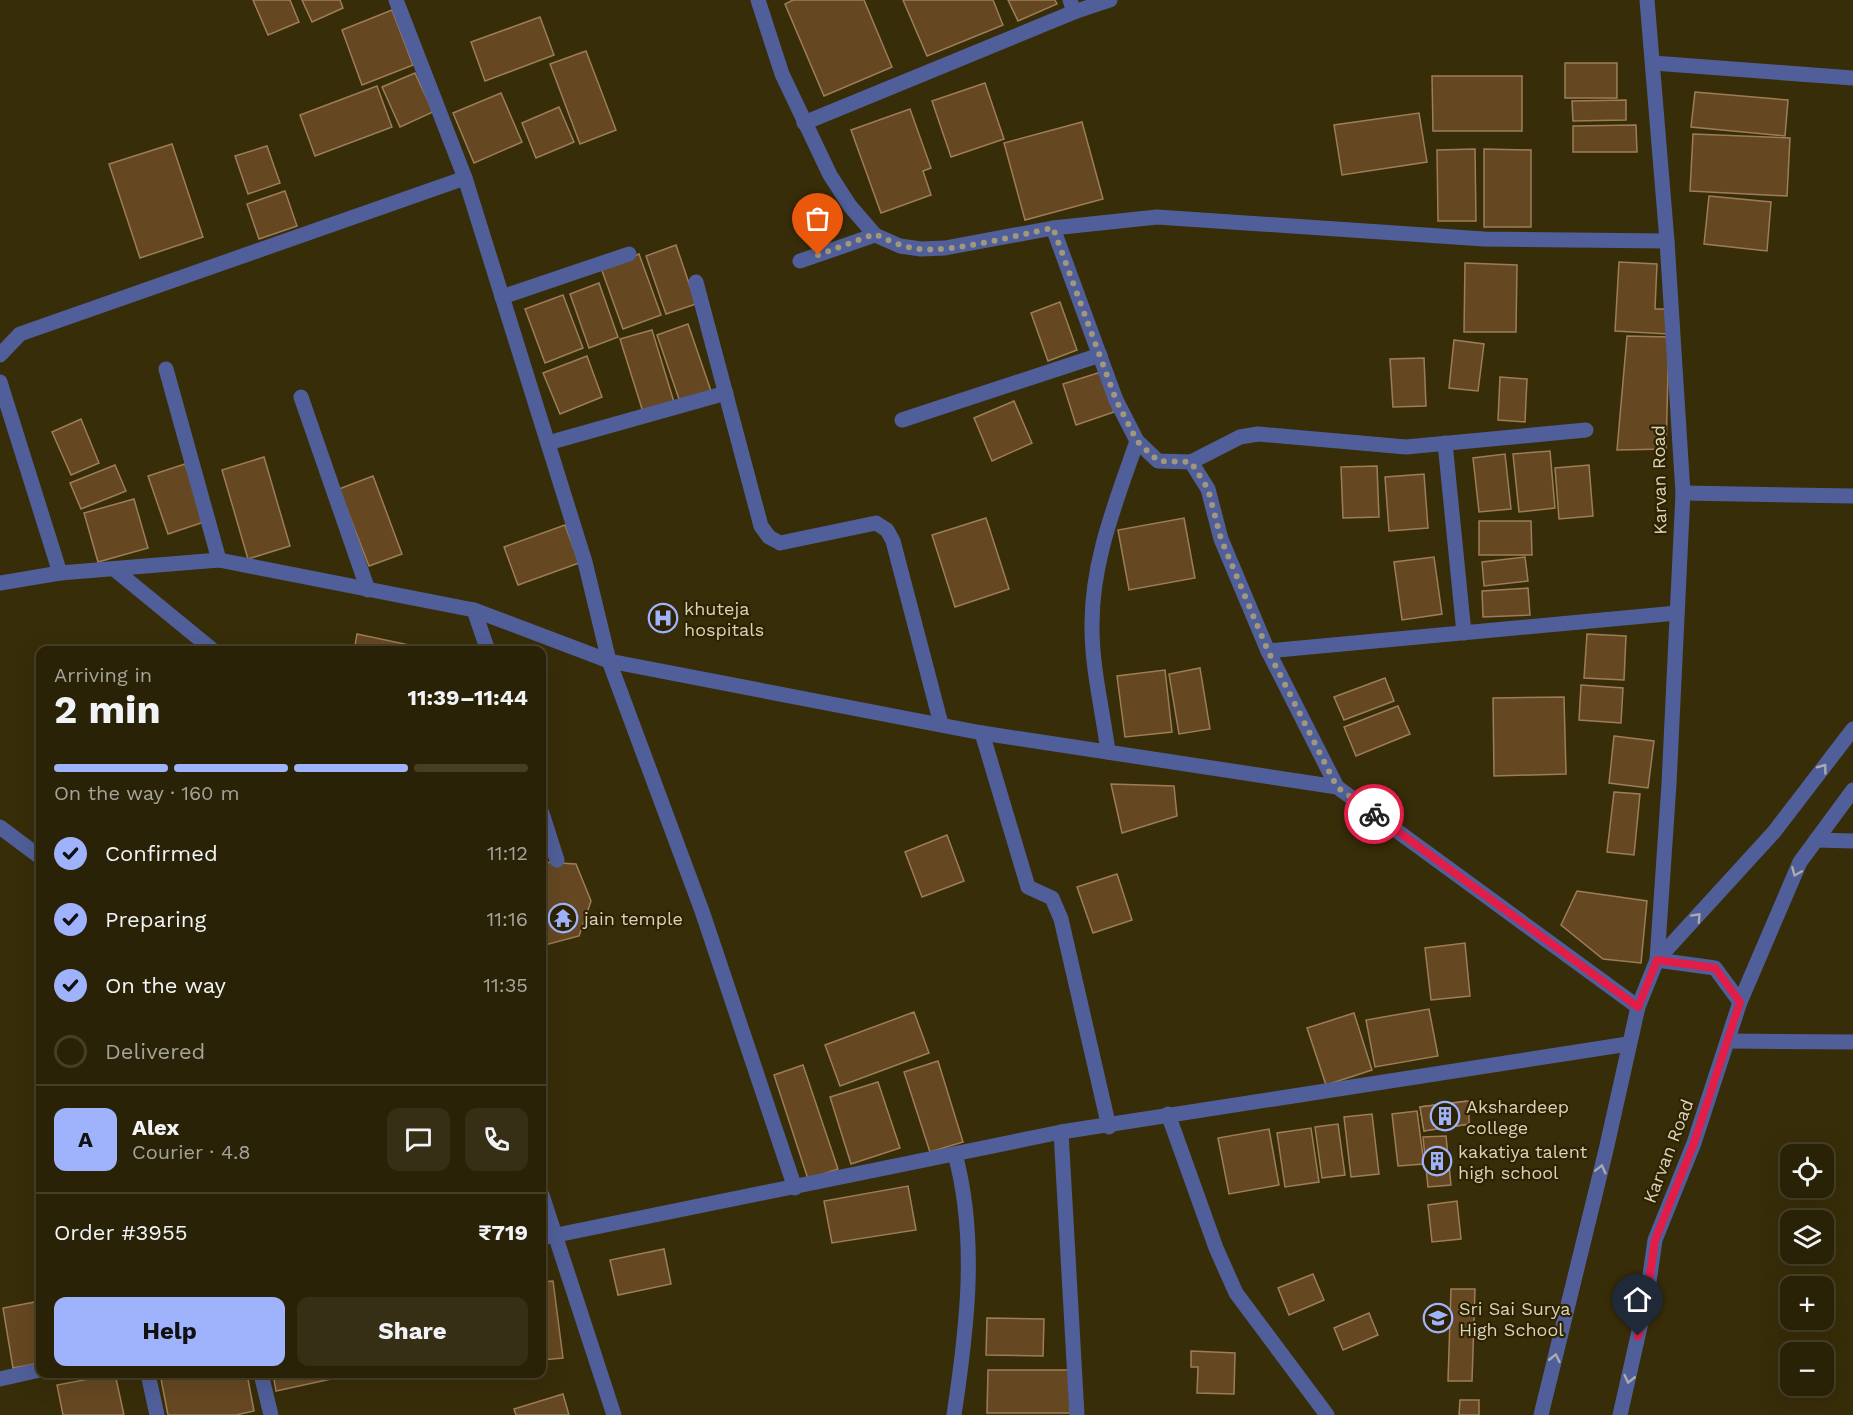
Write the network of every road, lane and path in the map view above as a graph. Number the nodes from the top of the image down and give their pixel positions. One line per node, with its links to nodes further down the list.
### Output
1 (396, 0): 9 (street)
2 (758, 0): 8 (street)
3 (1110, 0): 5 (street)
4 (1647, 0): 6 (street, Karvan Road)
5 (1072, 6): 8 (street)
6 (1653, 63): 7 (street); 12 (street, Karvan Road)
7 (1853, 78)
8 (804, 123): 11 (street)
9 (465, 178): 16 (street); 17 (street)
10 (1053, 228): 11 (street); 12 (street); 18 (street)
11 (875, 234): 14 (street)
12 (1667, 241): 29 (street, Karvan Road)
13 (629, 254): 16 (street)
14 (800, 261)
15 (696, 282): 21 (street)
16 (502, 297): 26 (street)
17 (0, 355)
18 (1100, 355): 23 (street); 25 (street)
19 (166, 369): 31 (street)
20 (0, 382): 33 (street)
21 (726, 393): 26 (street); 43 (street)
22 (301, 397): 35 (street)
23 (902, 420)
24 (1586, 430): 27 (street)
25 (1137, 441): 28 (street); 46 (street)
26 (548, 443): 42 (street)
27 (1445, 443): 28 (street); 38 (street)
28 (1191, 462): 41 (street)
29 (1683, 493): 30 (street); 37 (street, Karvan Road)
30 (1853, 495)
31 (219, 560): 32 (street); 35 (street)
32 (114, 569): 33 (street); 39 (street)
33 (60, 573): 34 (street)
34 (0, 583)
35 (368, 590): 36 (street)
36 (474, 610): 40 (street); 42 (street)
37 (1677, 613): 38 (street); 55 (street, Karvan Road)
38 (1464, 633): 41 (street)
39 (208, 646)
40 (486, 646)
41 (1268, 651): 47 (street)
42 (609, 661): 43 (street); 65 (street)
43 (940, 724): 45 (street)
44 (1853, 729): 55 (street, one-way to 44)
45 (982, 733): 46 (street); 62 (street)
46 (1108, 752): 47 (street)
47 (1337, 787): 57 (street)
48 (1853, 790): 51 (street, Karvan Road)
49 (546, 826): 54 (street)
50 (0, 827): 53 (street)
51 (1816, 840): 52 (street); 56 (street, Karvan Road, one-way to 56)
52 (1853, 842)
53 (36, 854)
54 (557, 860)
55 (1657, 960): 56 (street); 57 (street, Karvan Road)
56 (1740, 1002): 58 (street, Karvan Road)
57 (1638, 1007): 60 (street, Karvan Road)
58 (1729, 1041): 59 (street); 78 (street, Karvan Road, one-way to 78)
59 (1853, 1041)
60 (1628, 1044): 61 (street); 77 (street, Karvan Road, one-way to 60)
61 (1168, 1114): 62 (street); 76 (street)
62 (1109, 1127): 63 (street)
63 (1061, 1132): 64 (street); 75 (street)
64 (955, 1154): 65 (street); 74 (street)
65 (795, 1188): 66 (street)
66 (547, 1237): 73 (street)
67 (36, 1371): 70 (street)
68 (149, 1378): 71 (street)
69 (262, 1378): 72 (street)
70 (0, 1379)
71 (157, 1415)
72 (271, 1415)
73 (614, 1415)
74 (954, 1415)
75 (1077, 1415)
76 (1327, 1415)
77 (1541, 1415)
78 (1620, 1415)

